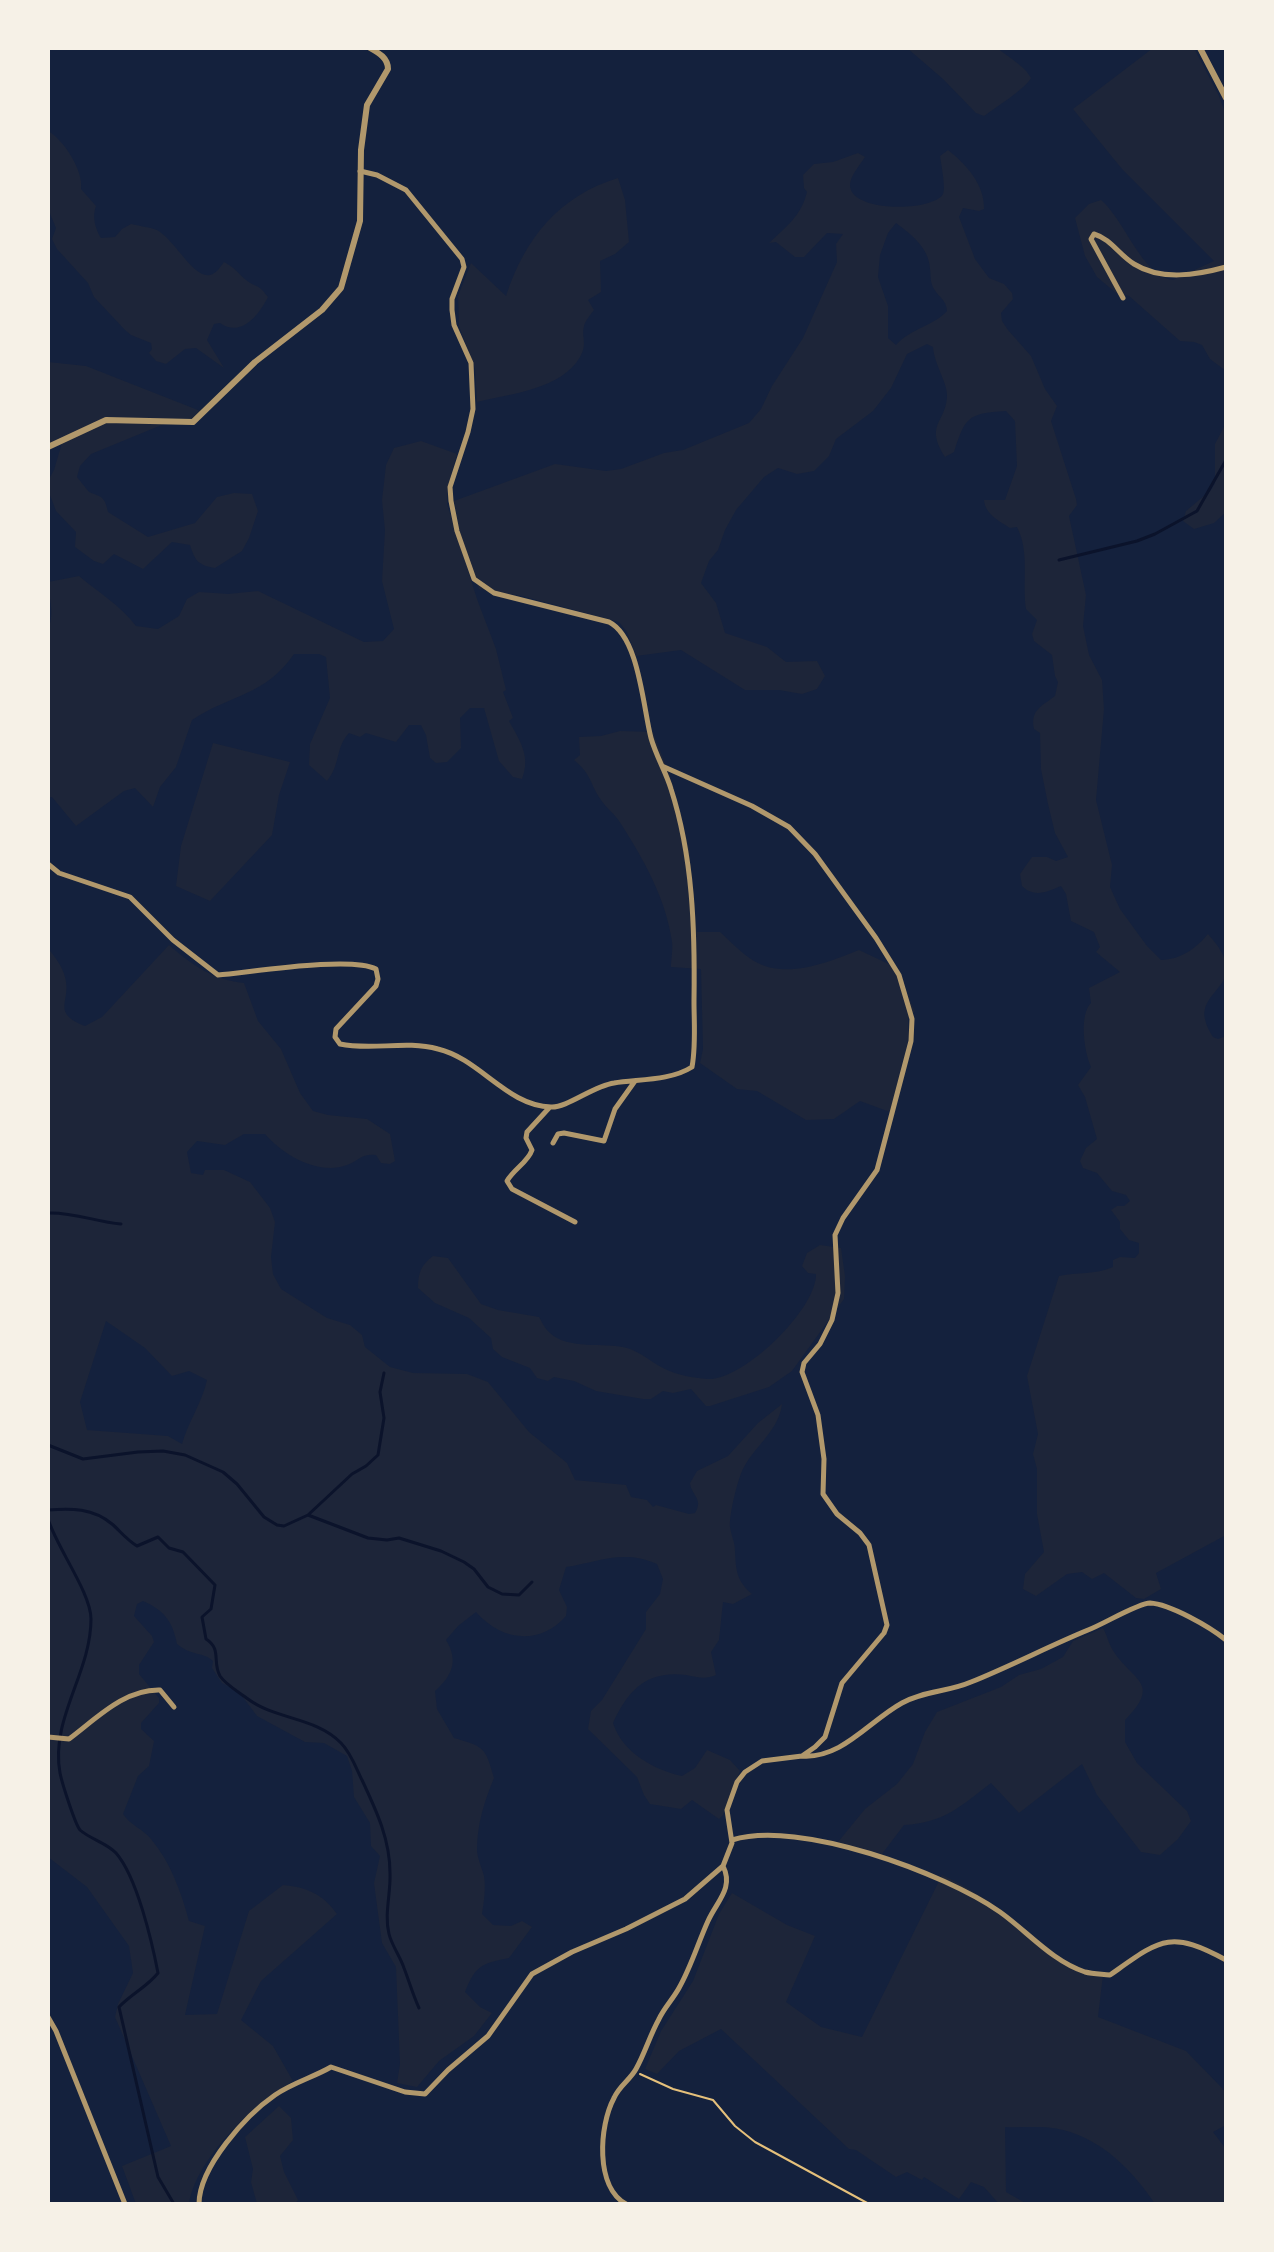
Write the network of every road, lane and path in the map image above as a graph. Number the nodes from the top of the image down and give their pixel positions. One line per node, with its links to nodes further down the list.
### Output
1 (370, 48): 4 (street)
2 (1200, 48): 3 (street)
3 (1226, 98)
4 (360, 171): 7 (street); 8 (street)
5 (1226, 267): 6 (street)
6 (1123, 298)
7 (48, 447)
8 (661, 765): 10 (street); 17 (street)
9 (48, 864): 11 (street)
10 (635, 1081): 11 (street); 12 (street)
11 (549, 1108): 13 (street)
12 (553, 1143)
13 (575, 1222)
14 (1226, 1640): 17 (street)
15 (174, 1707): 16 (street)
16 (48, 1737)
17 (802, 1756): 18 (street)
18 (732, 1840): 19 (street); 20 (street)
19 (723, 1866): 22 (street); 24 (street)
20 (1226, 1960)
21 (48, 2017): 23 (street)
22 (635, 2072): 25 (street); 26 (path)
23 (125, 2204)
24 (199, 2204)
25 (626, 2204)
26 (869, 2204)

